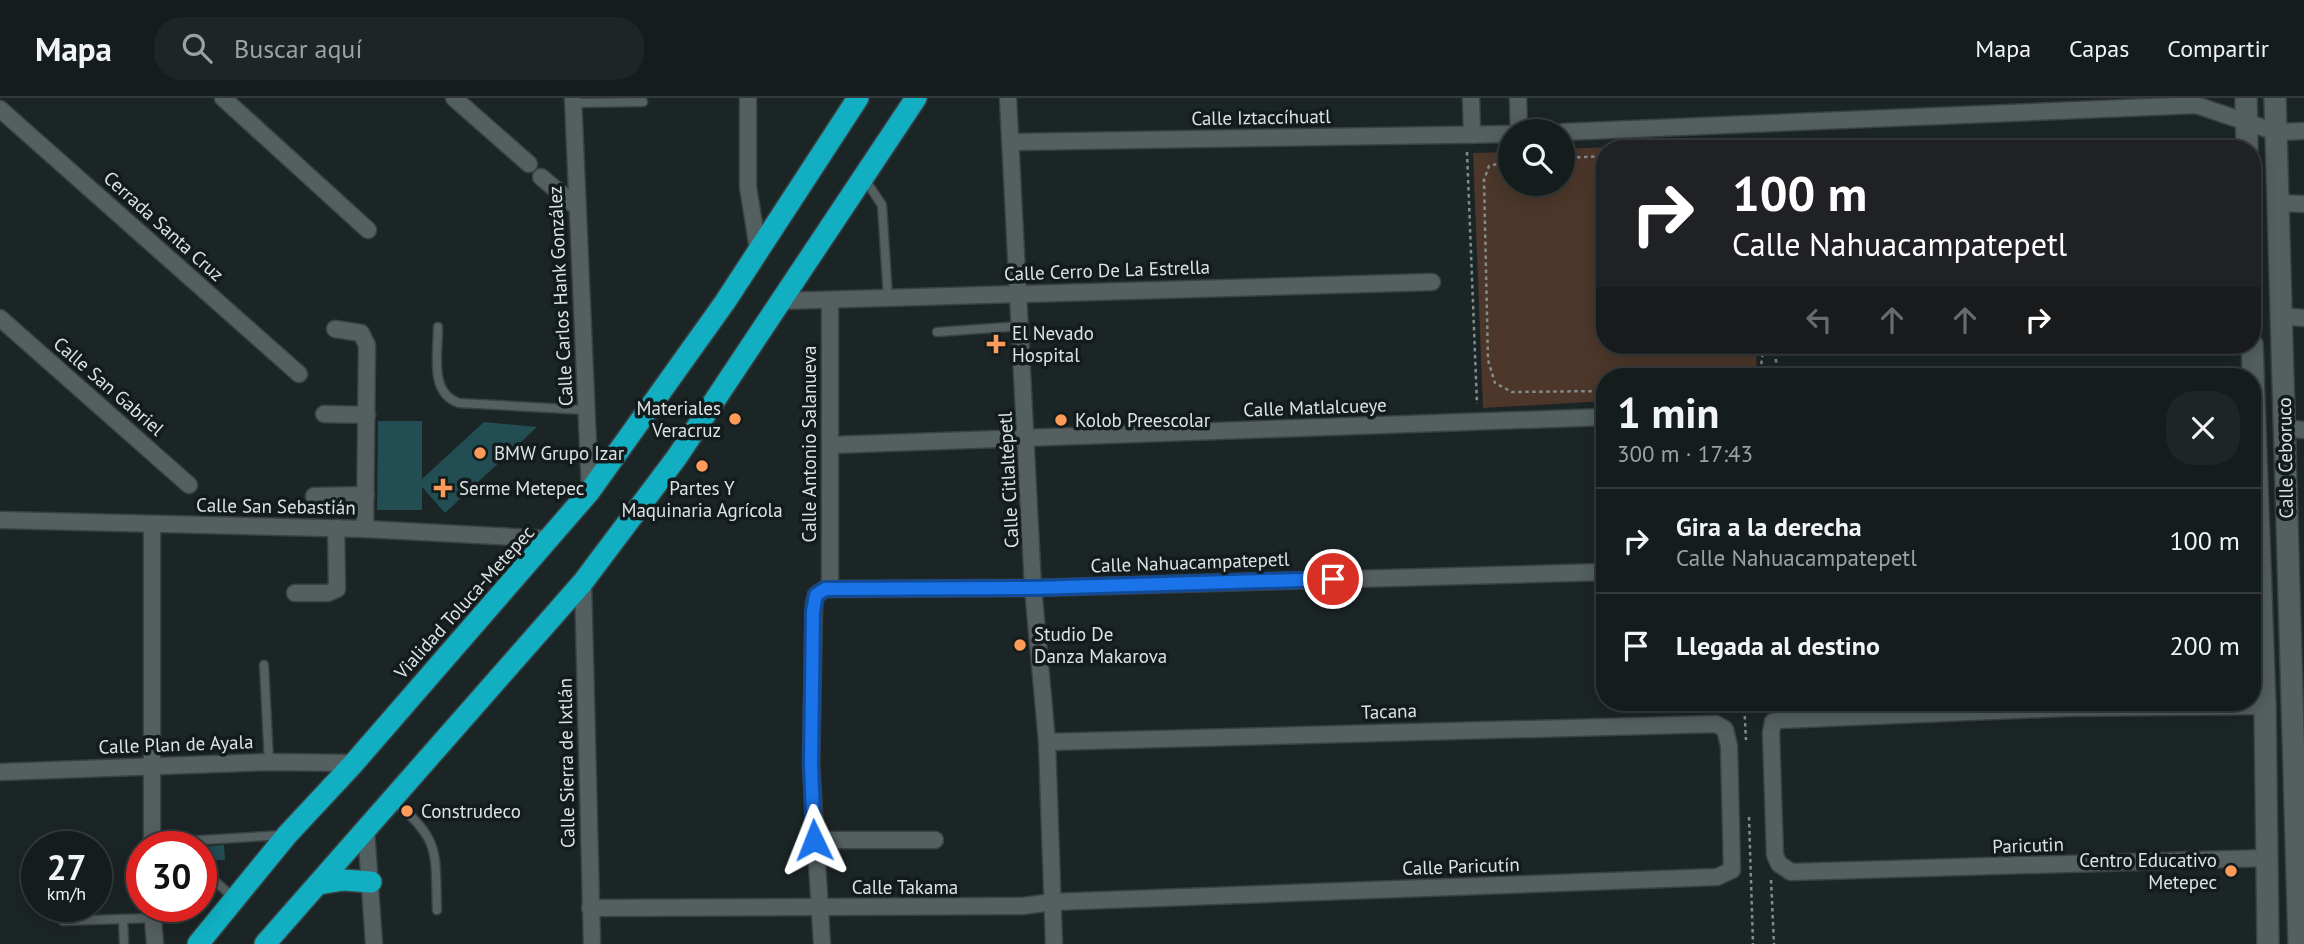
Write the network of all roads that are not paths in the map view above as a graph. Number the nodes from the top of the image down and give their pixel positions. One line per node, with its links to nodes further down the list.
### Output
1 (223, 98): 29 (street)
2 (454, 98): 23 (street)
3 (748, 98): 30 (street)
4 (858, 98): 30 (highway, Vialidad Toluca-Metepec)
5 (916, 98): 25 (highway)
6 (1008, 98): 22 (street, Calle Citlaltépetl)
7 (1471, 98): 20 (street)
8 (1518, 98): 14 (street)
9 (2246, 98): 15 (main road)
10 (2275, 98): 18 (main road, Calle Ceboruco)
11 (573, 101): 12 (lane); 28 (street, Calle Carlos Hank González)
12 (643, 102)
13 (0, 109): 43 (street, Cerrada Santa Cruz)
14 (1518, 119)
15 (2247, 122): 16 (street); 18 (street); 21 (main road)
16 (1575, 131)
17 (2304, 131): 18 (street)
18 (2276, 132): 26 (main road, Calle Ceboruco)
19 (1498, 134): 20 (street, Calle Iztaccíhuatl)
20 (1469, 135): 22 (street, Calle Iztaccíhuatl)
21 (2248, 140)
22 (1012, 142): 32 (street, Calle Citlaltépetl)
23 (529, 164)
24 (541, 177): 28 (street)
25 (863, 178): 33 (lane); 35 (highway)
26 (2279, 203): 27 (street); 36 (main road, Calle Ceboruco)
27 (2304, 204)
28 (577, 207): 44 (street, Calle Carlos Hank González)
29 (368, 230)
30 (758, 249): 54 (highway, Vialidad Toluca-Metepec)
31 (1432, 282): 32 (street, Calle Cerro De La Estrella)
32 (1020, 294): 33 (street, Calle Cerro De La Estrella); 39 (street, Calle Citlaltépetl)
33 (888, 298): 34 (street, Calle Cerro De La Estrella)
34 (830, 300): 35 (street, Calle Cerro De La Estrella); 50 (street, Calle Antonio Salanueva)
35 (783, 301): 64 (highway)
36 (2282, 316): 38 (street); 48 (main road, Calle Ceboruco)
37 (0, 318): 51 (street, Calle San Gabriel)
38 (2304, 318)
39 (1022, 326): 42 (lane); 49 (street, Calle Citlaltépetl)
40 (438, 327): 44 (lane)
41 (335, 329): 46 (street)
42 (937, 332)
43 (299, 374)
44 (586, 410): 54 (street, Calle Carlos Hank González)
45 (324, 414): 46 (street)
46 (367, 415): 55 (street)
47 (1596, 417): 49 (street, Calle Matlalcueye)
48 (2294, 429): 52 (main road, Calle Ceboruco)
49 (1027, 440): 50 (street, Calle Matlalcueye); 65 (street, Calle Citlaltépetl)
50 (831, 445): 66 (street, Calle Antonio Salanueva)
51 (189, 485)
52 (2285, 487): 53 (main road); 62 (main road, Calle Ceboruco)
53 (2261, 488)
54 (590, 491): 61 (highway, Vialidad Toluca-Metepec)
55 (366, 495): 56 (street); 60 (street)
56 (314, 496)
57 (0, 520): 58 (street, Calle San Sebastián)
58 (152, 525): 59 (street, Calle San Sebastián); 79 (street)
59 (336, 528): 60 (street, Calle San Sebastián); 67 (street)
60 (365, 529): 61 (street, Calle San Sebastián)
61 (551, 539): 78 (highway, Vialidad Toluca-Metepec)
62 (2296, 540): 69 (main road, Calle Ceboruco)
63 (1596, 572): 65 (street, Calle Nahuacampatepetl)
64 (583, 582): 81 (highway); 95 (street, Calle Sierra de Ixtlán)
65 (1033, 588): 66 (street, Calle Nahuacampatepetl); 75 (street, Calle Citlaltépetl)
66 (824, 590): 86 (street, Calle Antonio Salanueva)
67 (295, 593)
68 (2261, 636): 72 (main road, Calle Ceboruco)
69 (2298, 652): 76 (main road, Calle Ceboruco)
70 (264, 665): 77 (lane)
71 (2261, 706): 72 (street, Paricutin)
72 (2265, 706): 88 (main road, Calle Ceboruco)
73 (1994, 711): 88 (street, Paricutin)
74 (1728, 735): 75 (street, Tacana); 94 (street, Calle Paricutín)
75 (1047, 742): 94 (street, Calle Citlaltépetl)
76 (2299, 759): 89 (main road, Calle Ceboruco)
77 (269, 762): 78 (street, Calle Plan de Ayala); 79 (street, Calle Plan de Ayala)
78 (354, 763): 84 (highway, Vialidad Toluca-Metepec)
79 (153, 765): 80 (street, Calle Plan de Ayala); 83 (street)
80 (0, 772)
81 (393, 799): 82 (highway); 97 (lane)
82 (366, 830): 90 (street); 92 (highway)
83 (152, 831)
84 (287, 835): 85 (lane); 93 (highway, Vialidad Toluca-Metepec)
85 (217, 840)
86 (814, 840): 87 (street); 96 (street, Calle Antonio Salanueva)
87 (935, 840)
88 (2266, 858): 110 (main road, Calle Ceboruco)
89 (2301, 876): 111 (main road, Calle Ceboruco)
90 (371, 882): 92 (highway); 106 (street)
91 (217, 883): 93 (lane)
92 (320, 884): 105 (highway)
93 (235, 899): 104 (highway, Vialidad Toluca-Metepec)
94 (1052, 902): 96 (street, Calle Takama); 109 (street, Calle Citlaltépetl)
95 (590, 908): 96 (street, Calle Takama); 107 (street, Calle Sierra de Ixtlán)
96 (820, 908): 108 (street, Calle Antonio Salanueva)
97 (437, 910)
98 (126, 918): 100 (lane)
99 (112, 919): 100 (lane)
100 (123, 919): 102 (lane)
101 (153, 922): 103 (street)
102 (124, 944)
103 (155, 944)
104 (198, 944)
105 (265, 944)
106 (374, 944)
107 (592, 944)
108 (822, 944)
109 (1054, 944)
110 (2268, 944)
111 (2299, 944)

